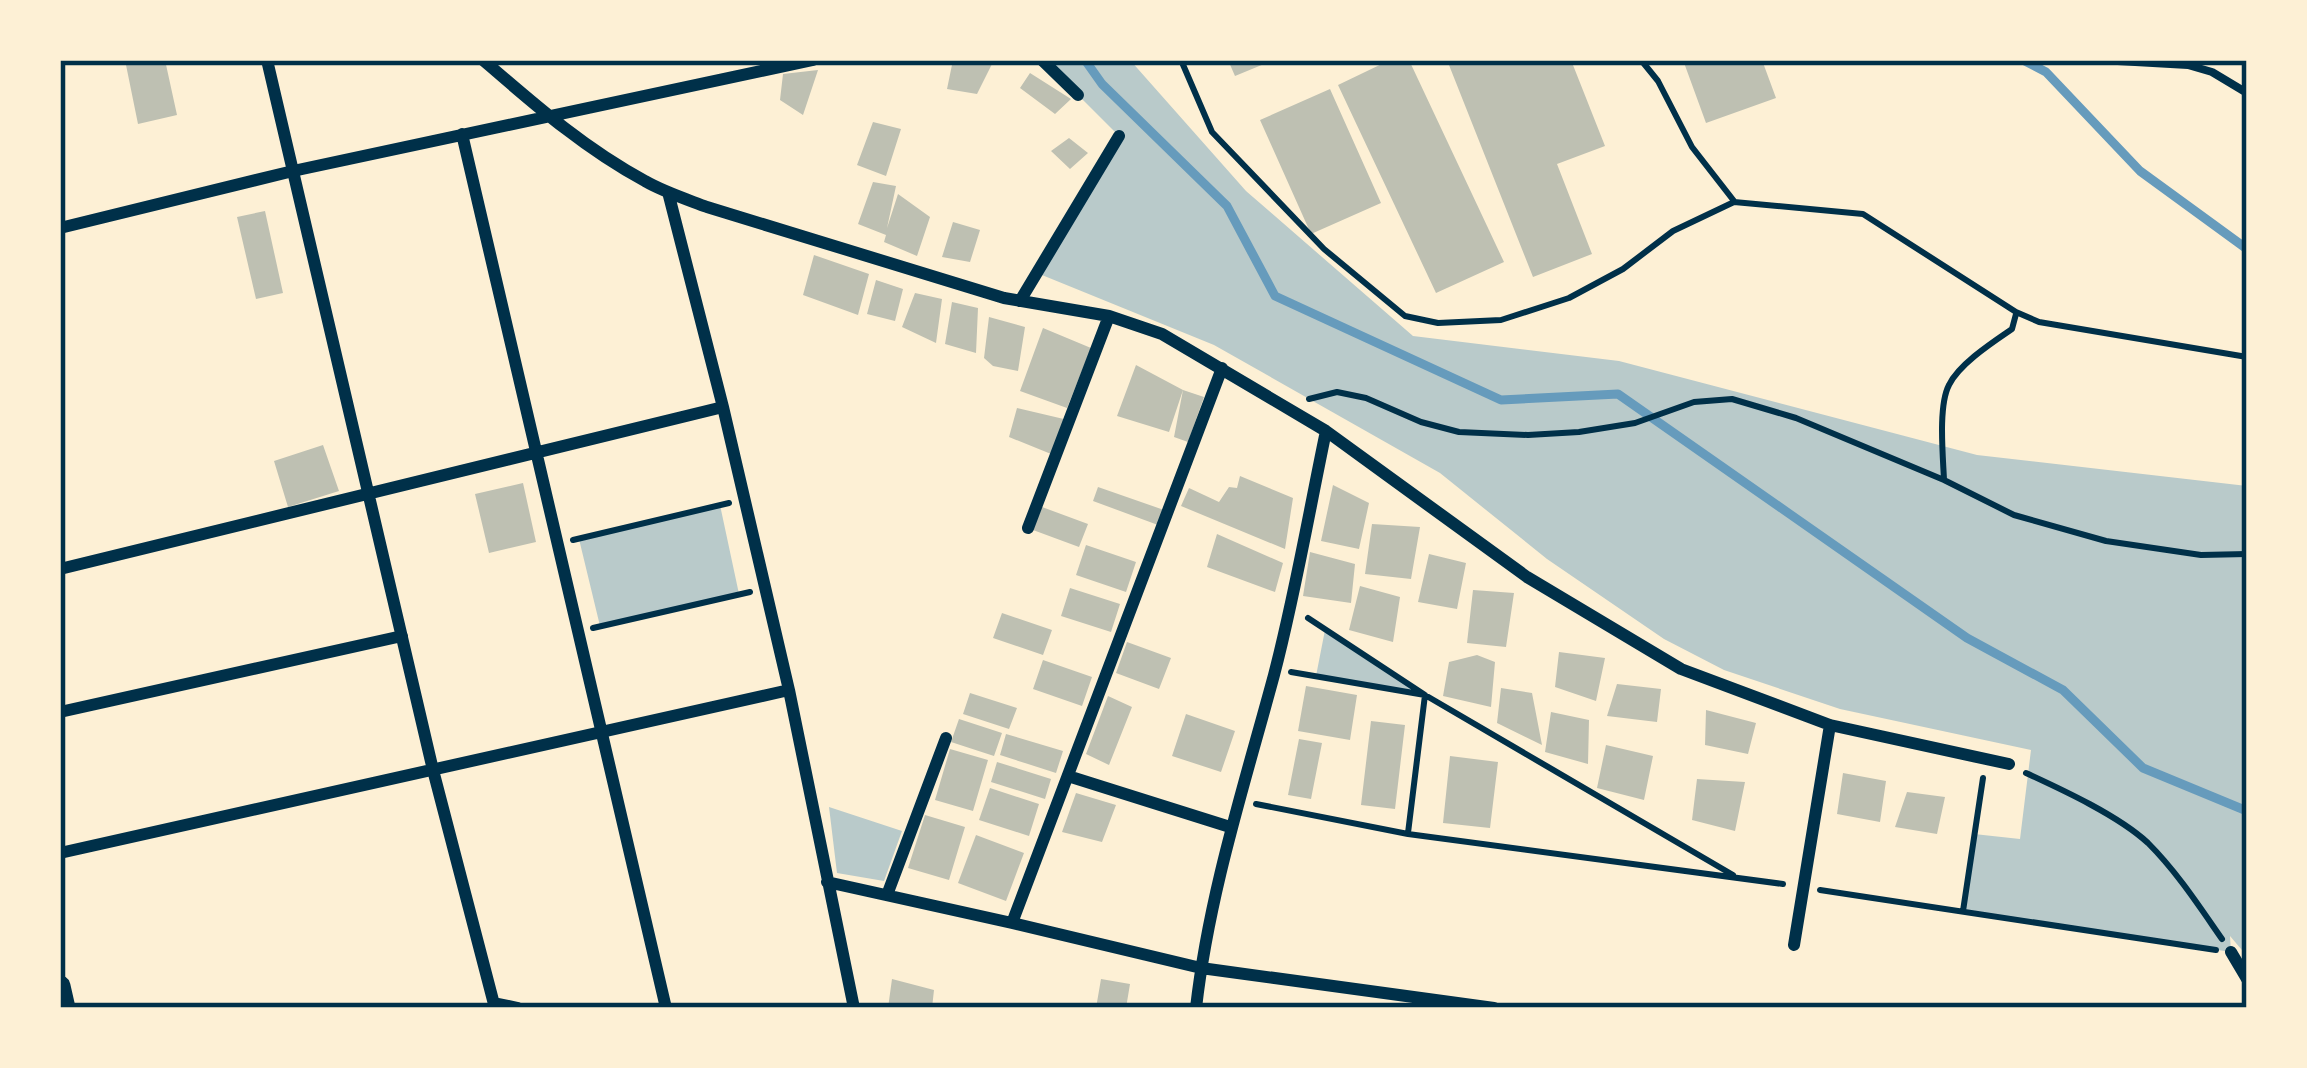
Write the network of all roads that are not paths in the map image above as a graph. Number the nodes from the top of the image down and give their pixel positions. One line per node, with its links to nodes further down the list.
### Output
1 (267, 60): 11 (street)
2 (483, 60): 8 (street)
3 (813, 60): 8 (street)
4 (1042, 60): 7 (street)
5 (2100, 60): 6 (lane)
6 (2247, 93)
7 (1078, 95)
8 (548, 116): 9 (street); 12 (street)
9 (462, 134): 11 (street); 19 (street)
10 (1119, 136): 14 (street)
11 (293, 171): 13 (street); 20 (street)
12 (668, 192): 14 (street); 17 (street)
13 (60, 228)
14 (1020, 301): 15 (street)
15 (1109, 316): 16 (street); 21 (street)
16 (1222, 368): 18 (street); 31 (street)
17 (723, 407): 19 (street); 24 (street)
18 (1326, 431): 26 (street); 32 (street)
19 (536, 452): 20 (street); 27 (street)
20 (370, 493): 22 (street); 23 (street)
21 (1028, 528)
22 (60, 568)
23 (402, 636): 25 (street); 30 (street)
24 (789, 690): 27 (street); 34 (street)
25 (60, 712)
26 (1830, 725): 29 (street); 37 (street)
27 (601, 732): 30 (street); 45 (street)
28 (946, 738): 35 (street)
29 (2009, 764)
30 (433, 770): 33 (street); 42 (street)
31 (1068, 776): 32 (street); 36 (street)
32 (1230, 827): 39 (street)
33 (60, 854)
34 (827, 882): 35 (street); 46 (street)
35 (887, 895): 36 (street)
36 (1012, 922): 39 (street)
37 (1794, 945)
38 (2231, 952): 40 (street)
39 (1201, 968): 47 (street); 48 (street)
40 (2247, 979)
41 (60, 986): 43 (street)
42 (495, 1006): 44 (street)
43 (65, 1008)
44 (518, 1008)
45 (666, 1008)
46 (854, 1008)
47 (1196, 1008)
48 (1494, 1008)

